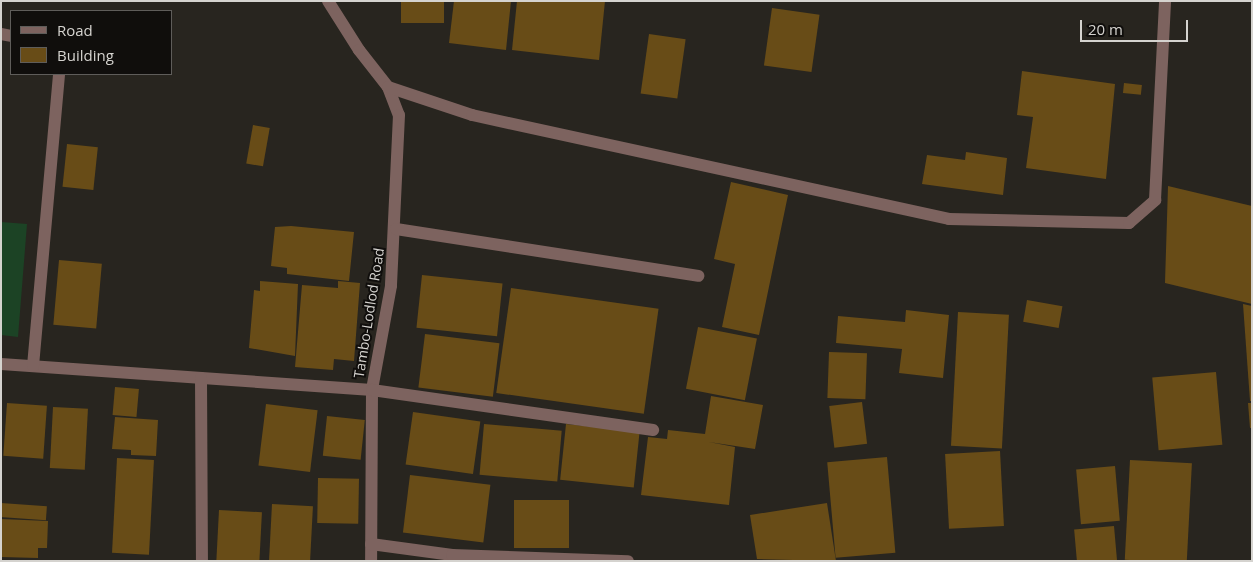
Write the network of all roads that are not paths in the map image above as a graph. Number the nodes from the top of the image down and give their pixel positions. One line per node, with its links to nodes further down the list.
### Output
1 (328, 1): 4 (street, Tambo-Lodlod Road)
2 (1165, 1): 4 (street)
3 (59, 75): 8 (street)
4 (388, 87): 5 (street, Tambo-Lodlod Road)
5 (396, 228): 6 (street); 10 (street, Tambo-Lodlod Road)
6 (698, 276)
7 (1, 364): 8 (street)
8 (33, 366): 9 (street)
9 (201, 378): 10 (street); 13 (street)
10 (372, 390): 11 (street); 12 (street, Tambo-Lodlod Road)
11 (653, 430)
12 (371, 544): 14 (street, Tambo-Lodlod Road); 15 (street)
13 (202, 561)
14 (371, 561)
15 (628, 561)

